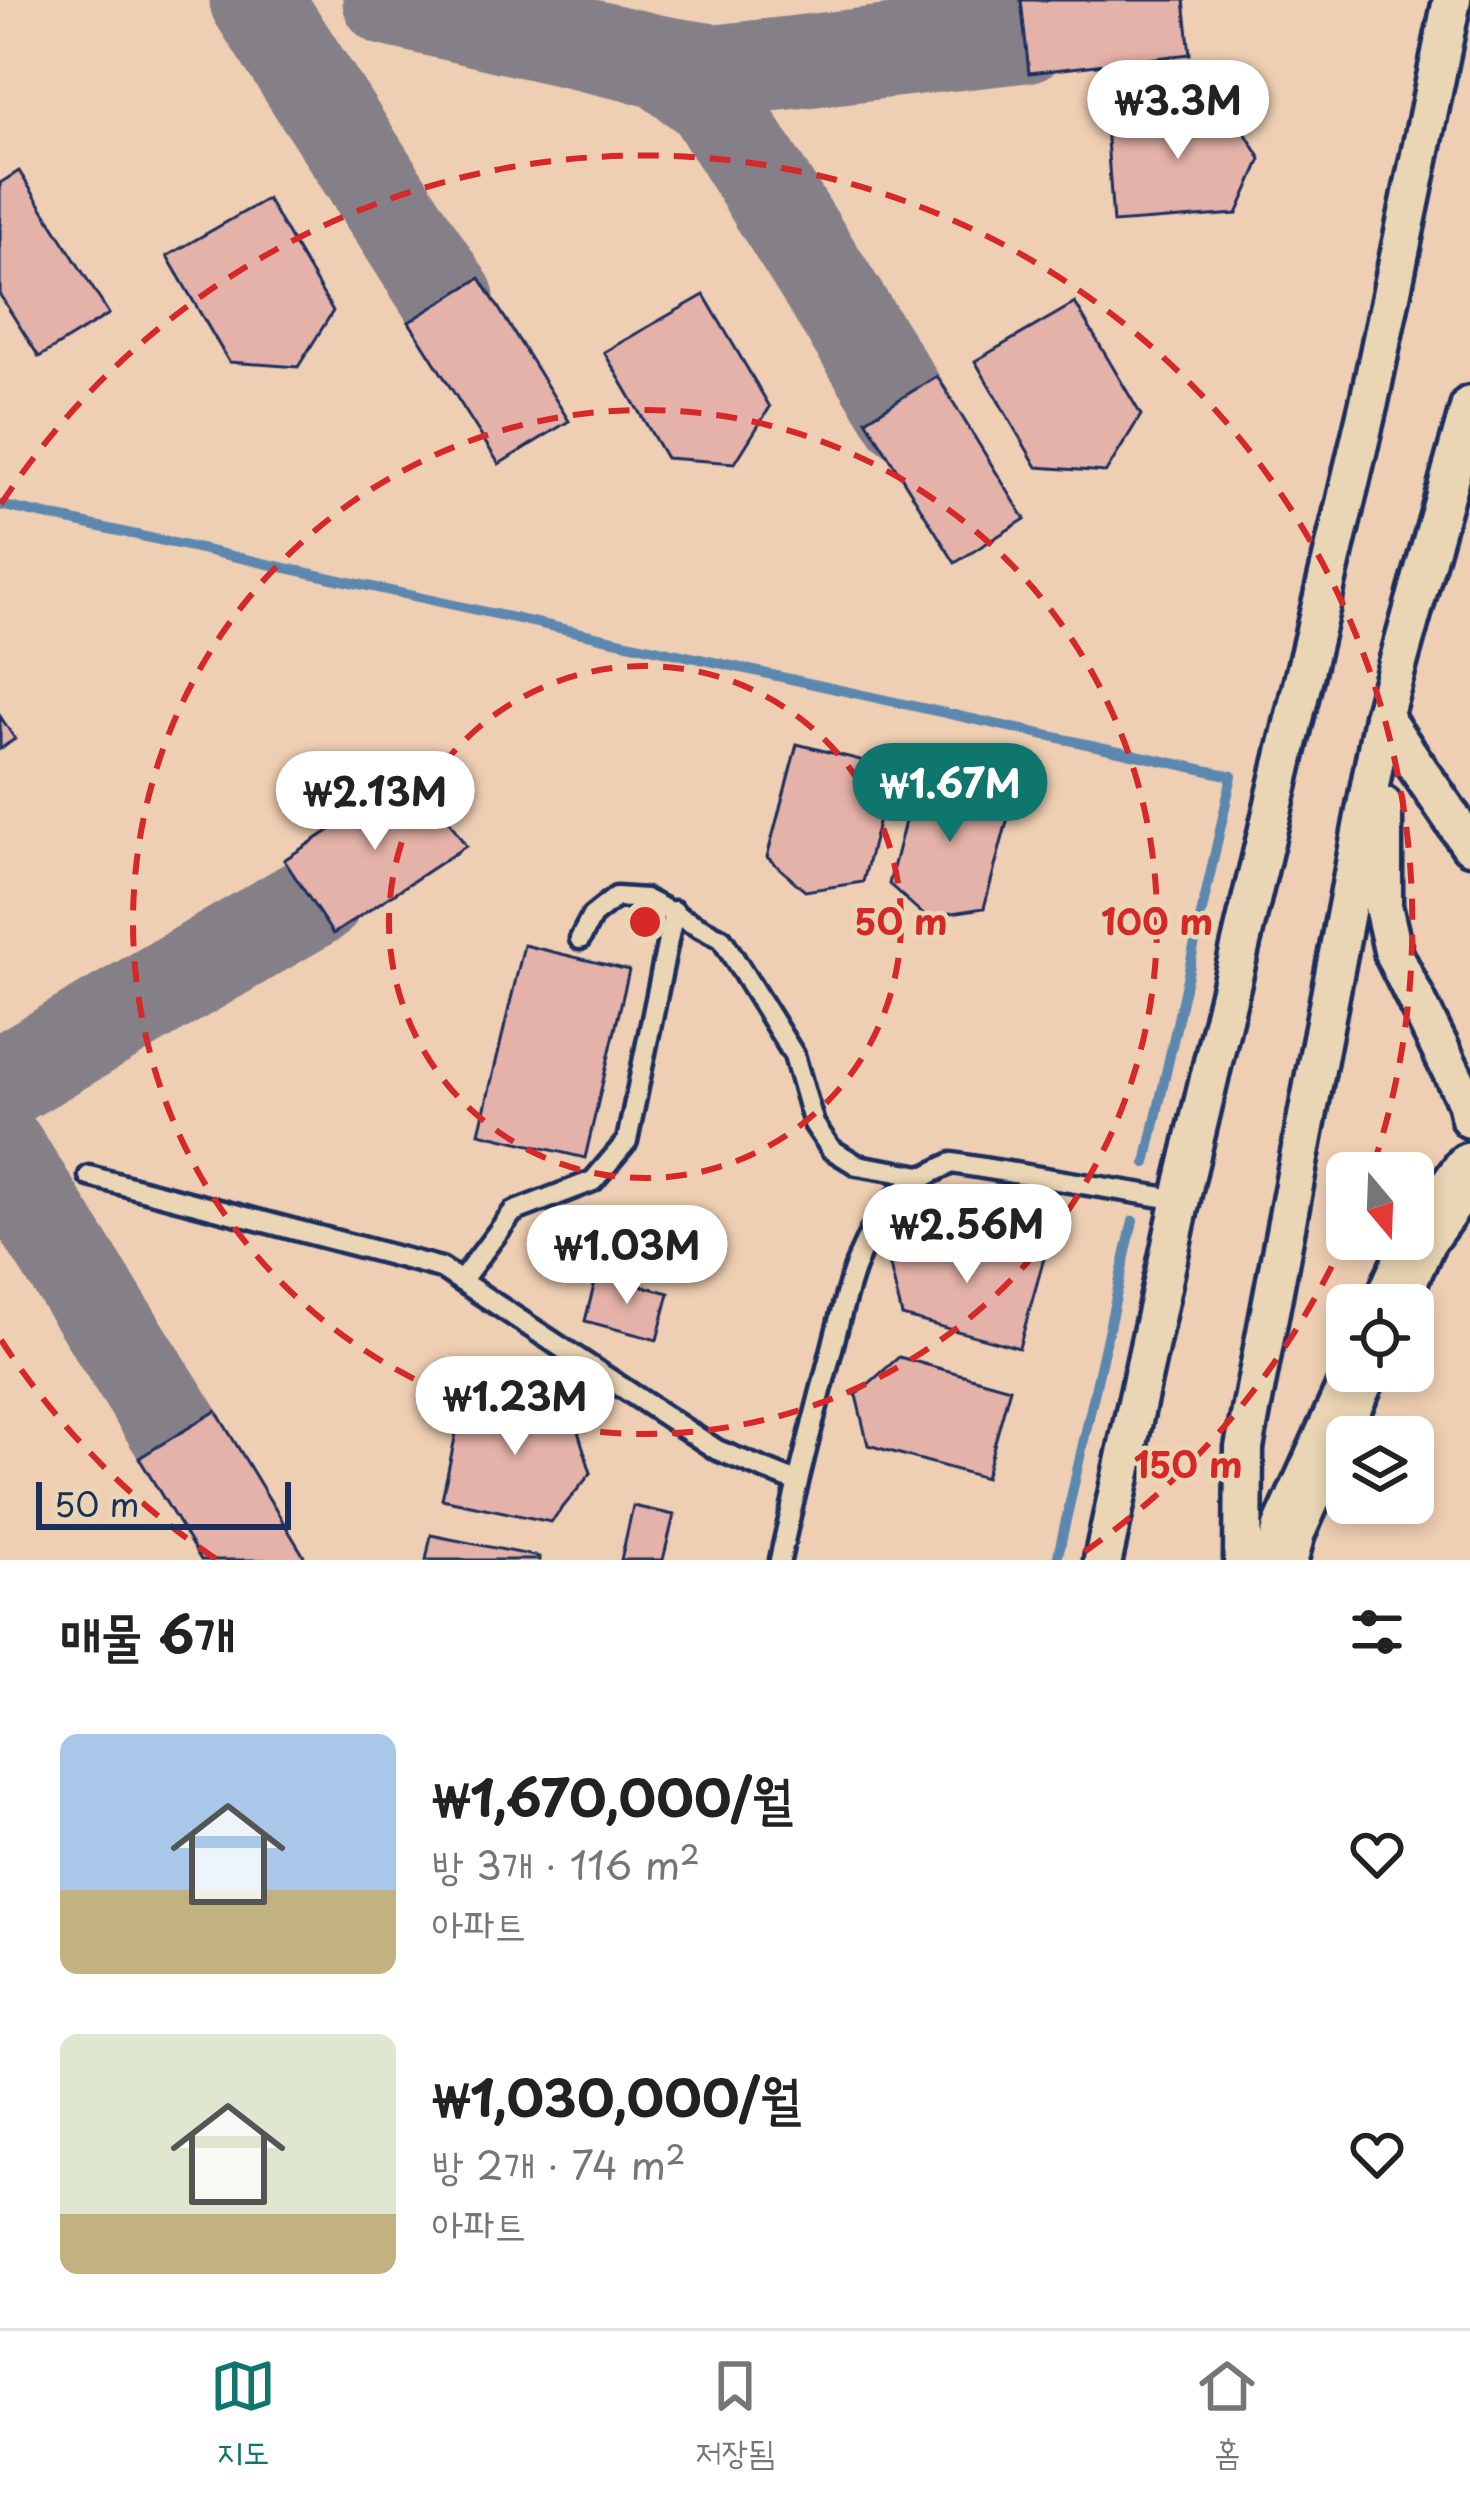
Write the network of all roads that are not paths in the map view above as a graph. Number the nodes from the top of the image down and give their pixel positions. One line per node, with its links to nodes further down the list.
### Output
1 (1452, 0): 11 (street)
2 (1470, 405): 3 (street)
3 (1383, 717): 4 (street); 7 (street); 18 (street)
4 (1470, 845)
5 (674, 911): 6 (lane); 10 (lane); 12 (lane)
6 (580, 939)
7 (1470, 1119)
8 (1467, 1168): 13 (street)
9 (89, 1176): 12 (lane)
10 (922, 1176): 11 (lane); 15 (lane)
11 (1181, 1200): 17 (street)
12 (461, 1281): 15 (lane)
13 (1399, 1284)
14 (1351, 1392): 19 (street)
15 (796, 1482): 16 (lane)
16 (780, 1560)
17 (1103, 1560)
18 (1243, 1560)
19 (1281, 1560)

